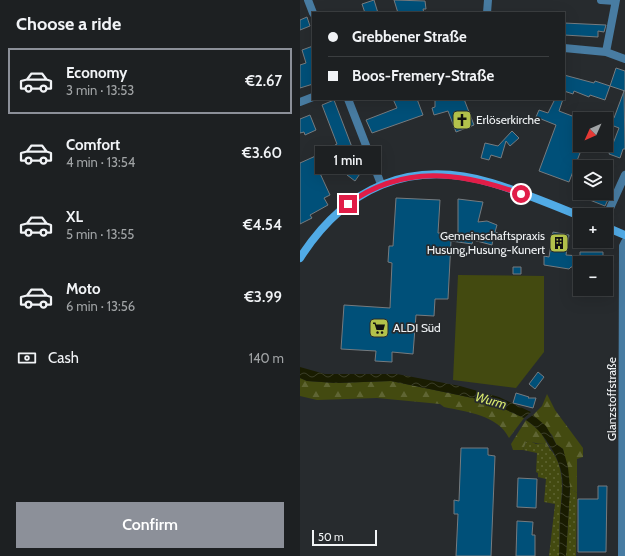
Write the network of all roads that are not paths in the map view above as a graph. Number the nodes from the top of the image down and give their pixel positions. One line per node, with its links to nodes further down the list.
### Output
1 (308, 0): 5 (street)
2 (488, 0): 6 (street)
3 (602, 0): 4 (street)
4 (616, 0): 8 (street)
5 (313, 12)
6 (487, 12)
7 (565, 48): 8 (street)
8 (606, 52): 9 (street)
9 (625, 58)
10 (312, 97): 12 (street)
11 (348, 100): 14 (street)
12 (300, 102)
13 (625, 175): 15 (street)
14 (381, 184): 16 (street); 20 (street)
15 (610, 208)
16 (573, 213)
17 (613, 230): 18 (street)
18 (625, 235)
19 (625, 242): 21 (street, Glanzstoffstraße)
20 (300, 258)
21 (624, 379): 22 (street, Glanzstoffstraße)
22 (622, 556)

